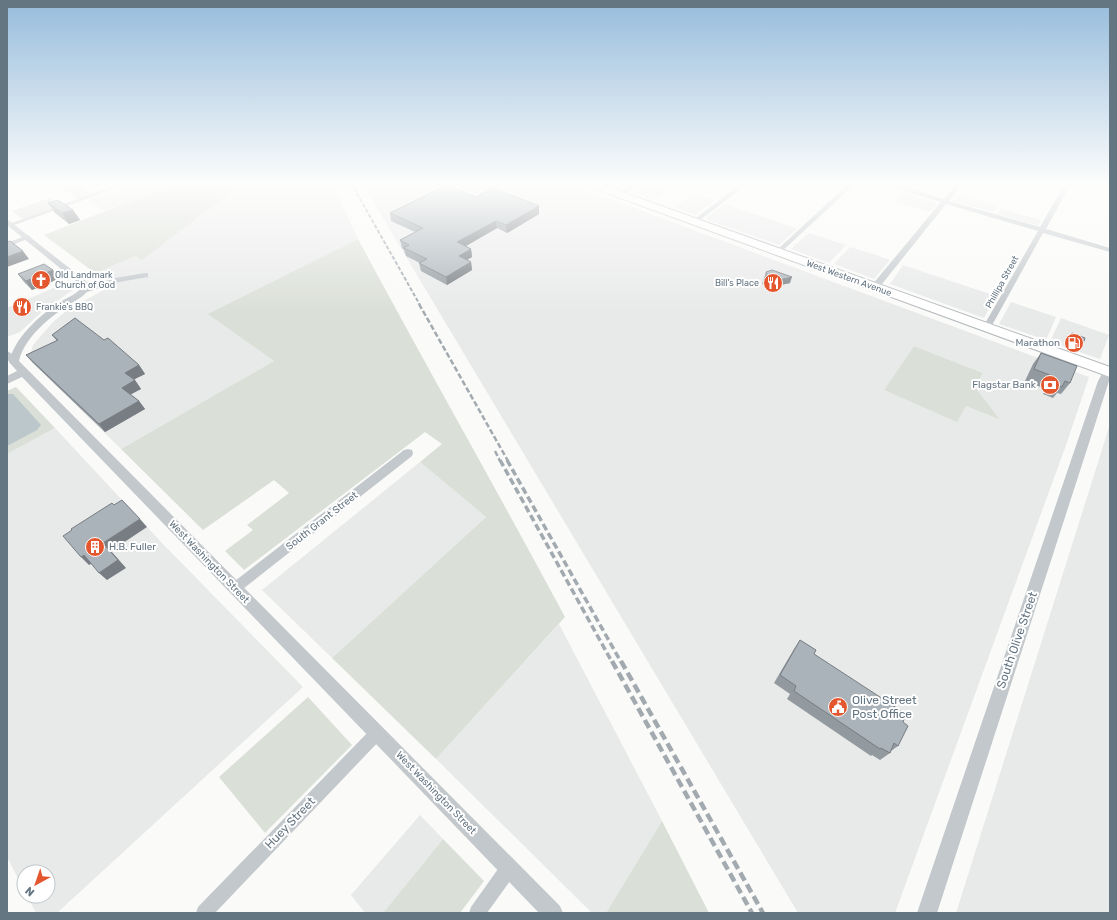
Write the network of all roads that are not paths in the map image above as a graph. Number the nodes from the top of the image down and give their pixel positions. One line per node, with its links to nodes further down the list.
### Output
1 (13, 226): 8 (street)
2 (705, 226): 11 (main road, West Western Avenue)
3 (806, 226): 11 (street)
4 (925, 226): 13 (street)
5 (1028, 226): 7 (street)
6 (1044, 226): 7 (street, Phillipa Street)
7 (1042, 230): 10 (street); 15 (street, Phillipa Street)
8 (28, 237): 9 (street); 14 (street)
9 (7, 245)
10 (1110, 250)
11 (778, 252): 13 (main road, West Western Avenue)
12 (145, 275): 14 (street)
13 (875, 287): 15 (main road, West Western Avenue)
14 (84, 291): 17 (street)
15 (987, 327): 18 (main road, West Western Avenue)
16 (7, 354): 17 (street)
17 (19, 367): 19 (street); 21 (street, West Washington Street)
18 (1110, 370): 27 (street, South Olive Street)
19 (7, 380)
20 (408, 453): 21 (street, South Grant Street)
21 (235, 588): 22 (street, West Washington Street)
22 (376, 733): 23 (street, West Washington Street); 24 (street, Huey Street)
23 (509, 868): 25 (street); 26 (street, West Washington Street)
24 (204, 913)
25 (477, 913)
26 (553, 913)
27 (927, 913)

